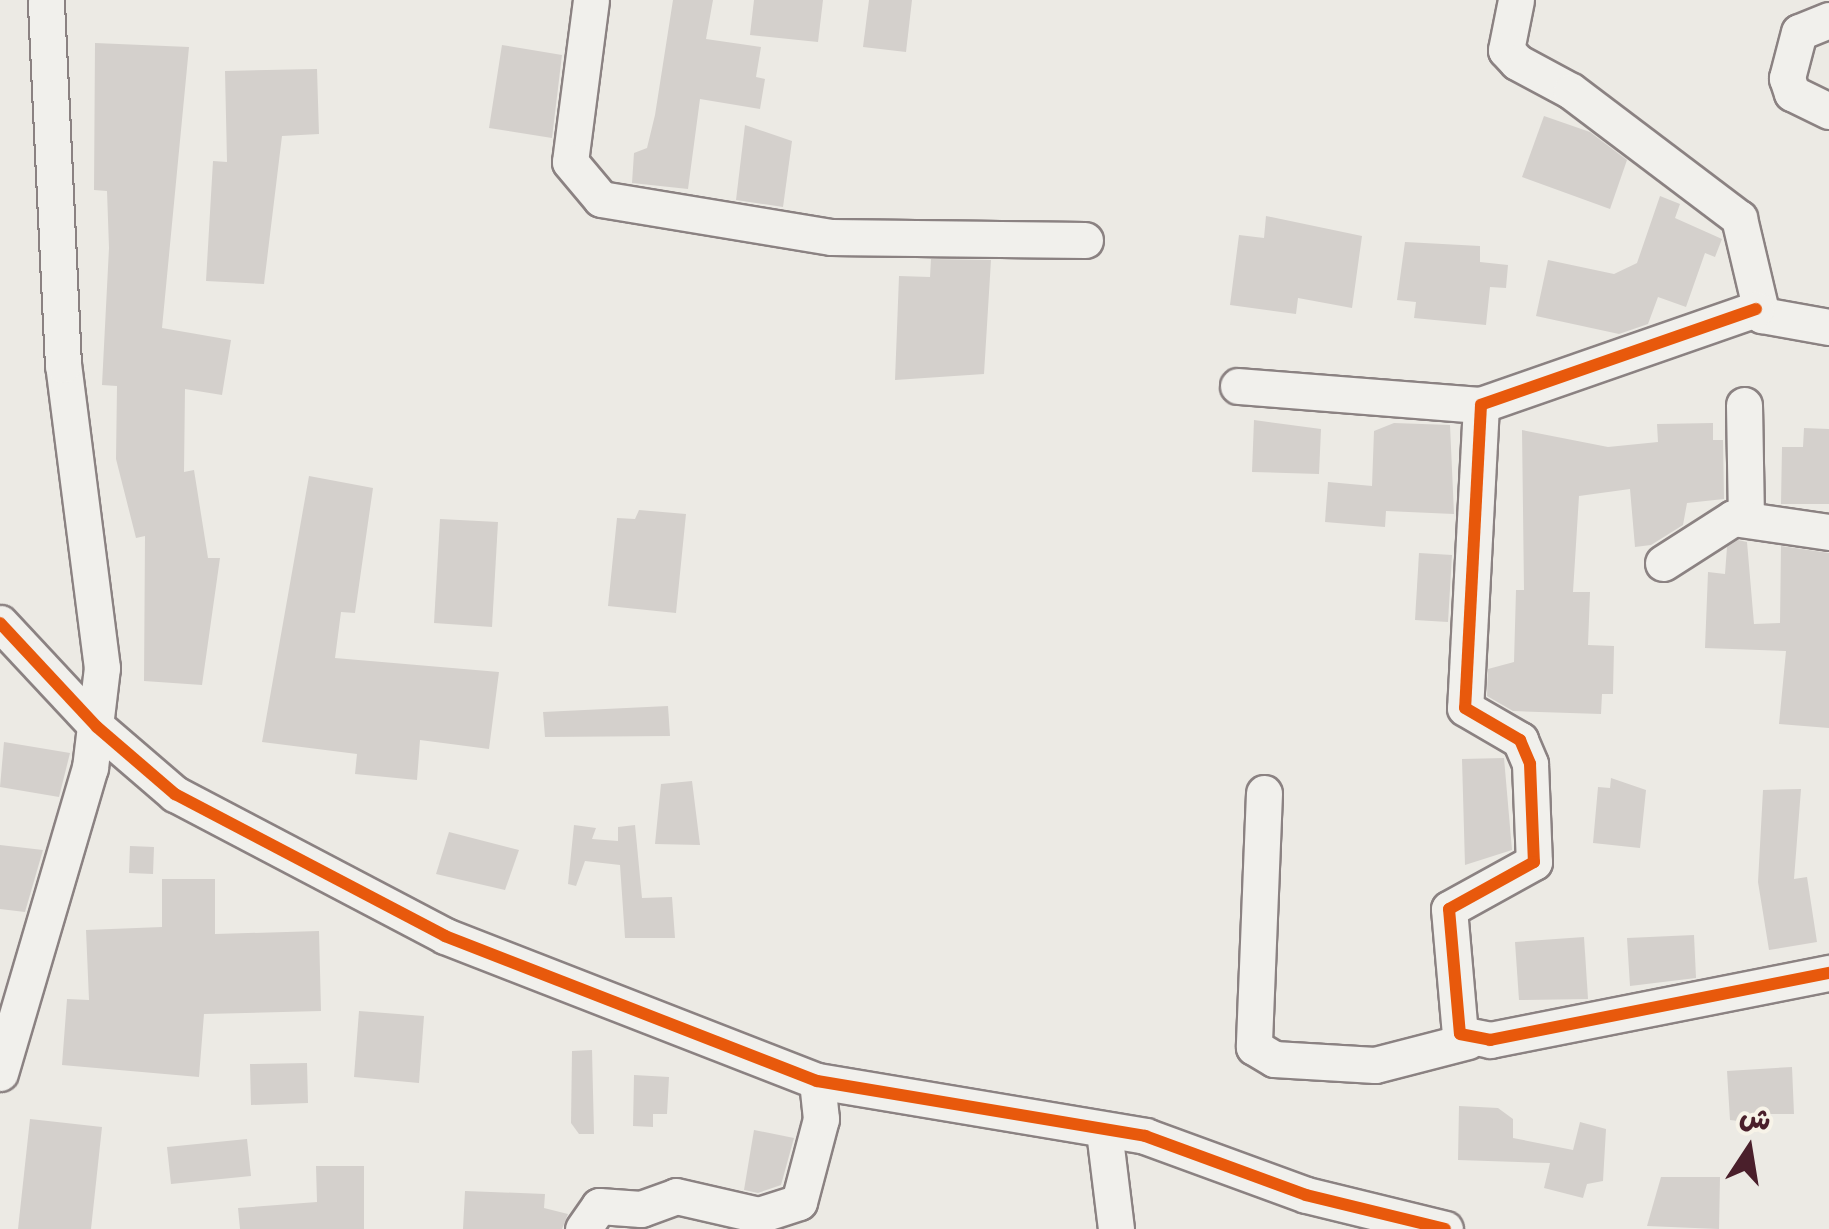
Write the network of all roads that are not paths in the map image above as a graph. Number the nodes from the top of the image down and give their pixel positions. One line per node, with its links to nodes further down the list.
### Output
1 (46, 0): 16 (street)
2 (591, 0): 6 (street)
3 (1516, 0): 7 (street)
4 (1829, 20): 5 (street)
5 (1829, 110)
6 (1085, 240)
7 (1756, 309): 8 (street); 10 (street)
8 (1829, 328)
9 (1238, 386): 10 (street)
10 (1480, 405): 19 (street)
11 (1744, 405): 12 (street)
12 (1746, 517): 13 (street); 14 (street)
13 (1829, 532)
14 (1663, 563)
15 (0, 623): 16 (street)
16 (96, 728): 20 (street); 21 (street)
17 (1264, 793): 19 (street)
18 (1829, 973): 19 (street)
19 (1468, 1041)
20 (0, 1074)
21 (817, 1081): 22 (street); 24 (street)
22 (1104, 1132): 23 (street); 25 (street)
23 (1375, 1222): 26 (street)
24 (583, 1229)
25 (1116, 1229)
26 (1445, 1229)

